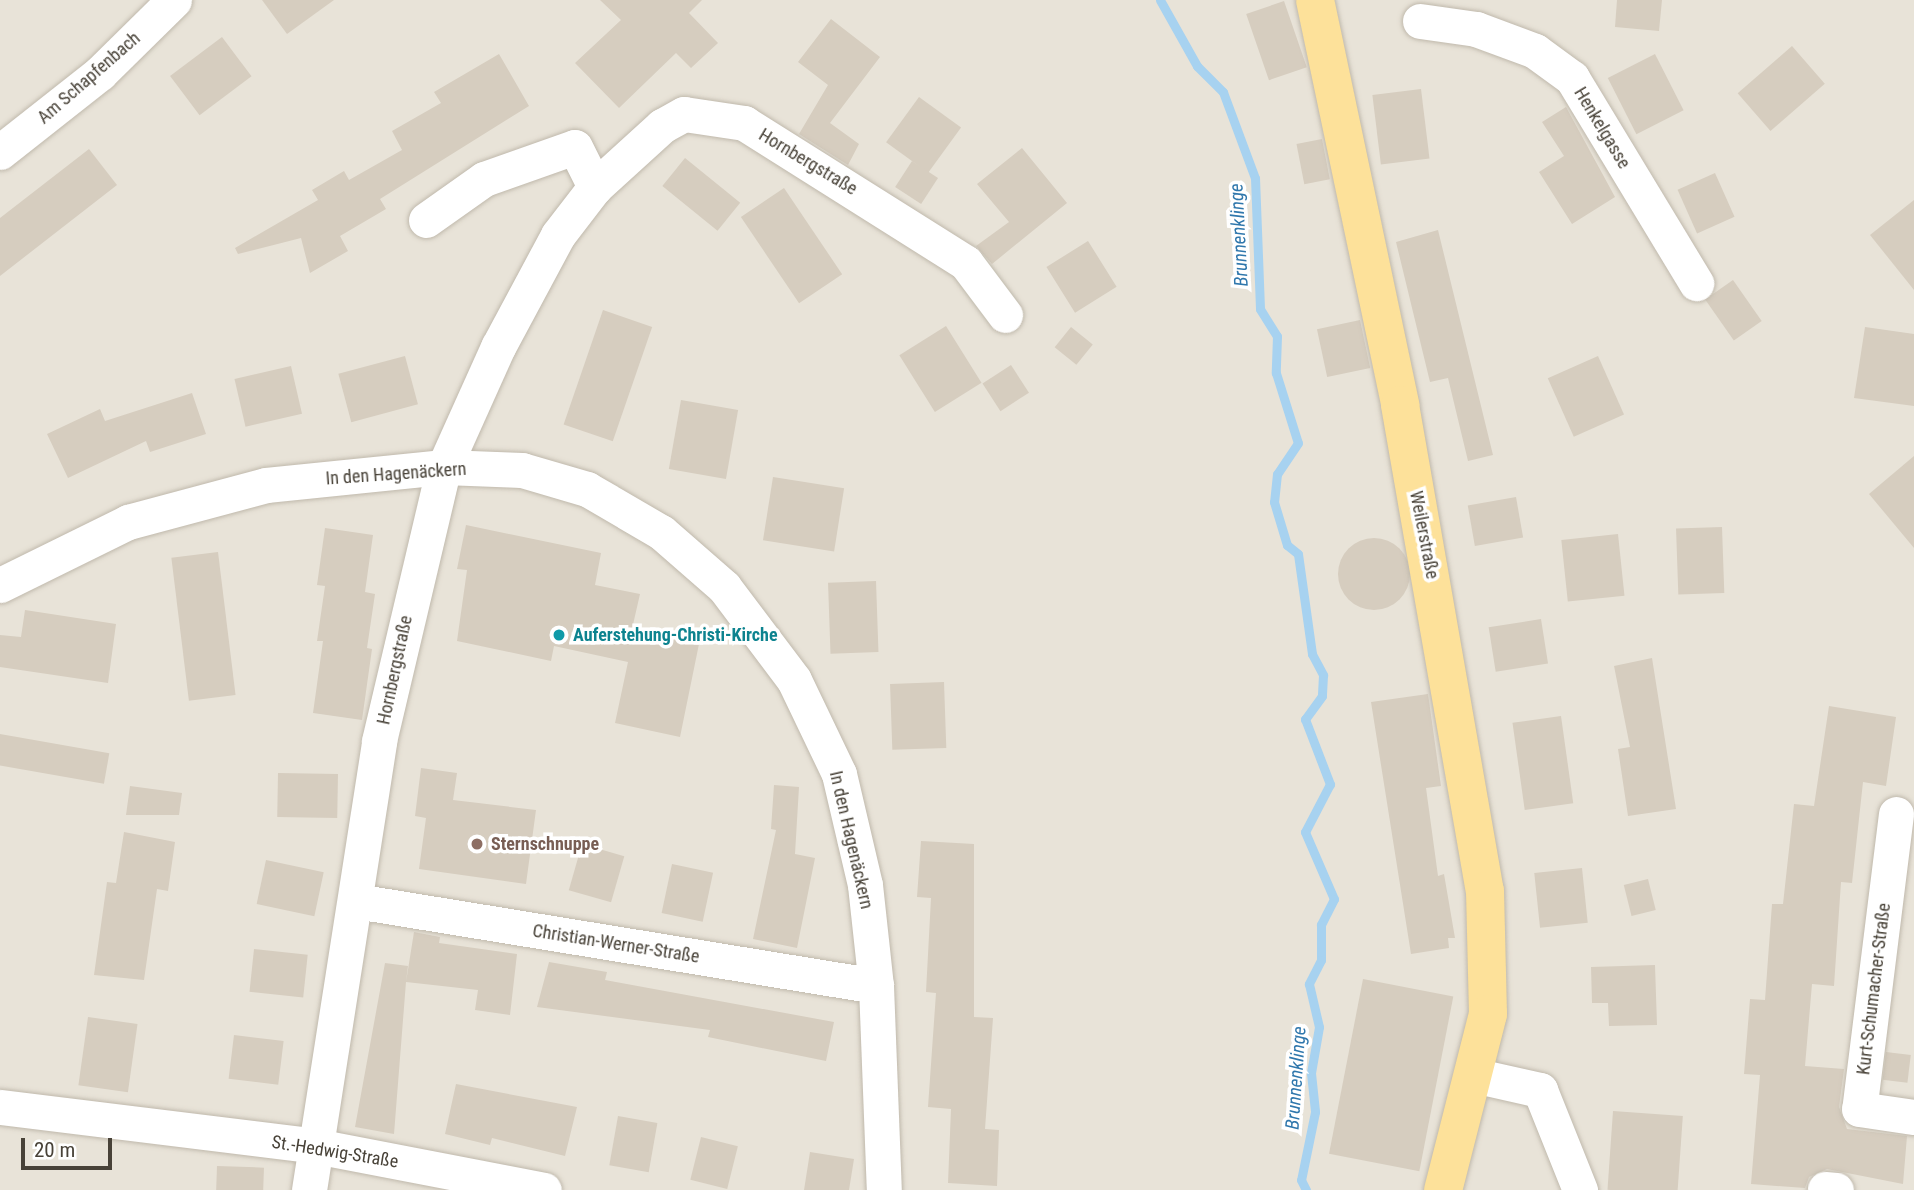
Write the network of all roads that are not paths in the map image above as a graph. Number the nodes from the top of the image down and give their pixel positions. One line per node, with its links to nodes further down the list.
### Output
1 (174, 0): 4 (street, Am Schapfenbach)
2 (1315, 0): 14 (main road, Weilerstraße)
3 (1420, 20): 7 (street, Henkelgasse)
4 (0, 152)
5 (595, 187): 6 (street); 8 (street, Hornbergstraße); 9 (street, Hornbergstraße)
6 (426, 220)
7 (1696, 283)
8 (1004, 315)
9 (444, 467): 10 (street, In den Hagenäckern); 12 (street, Hornbergstraße); 13 (street, In den Hagenäckern)
10 (0, 585)
11 (1896, 814): 16 (street, Kurt-Schumacher-Straße)
12 (356, 901): 13 (street, Christian-Werner-Straße); 17 (street, Hornbergstraße)
13 (876, 986): 21 (street, In den Hagenäckern)
14 (1473, 1075): 22 (main road, Weilerstraße); 23 (street)
15 (0, 1107): 17 (street, St.-Hedwig-Straße)
16 (1914, 1117)
17 (316, 1146): 19 (street, Hornbergstraße); 20 (street, St.-Hedwig-Straße)
18 (1825, 1189): 24 (street)
19 (309, 1190)
20 (544, 1190)
21 (884, 1190)
22 (1443, 1190)
23 (1580, 1190)
24 (1836, 1190)

